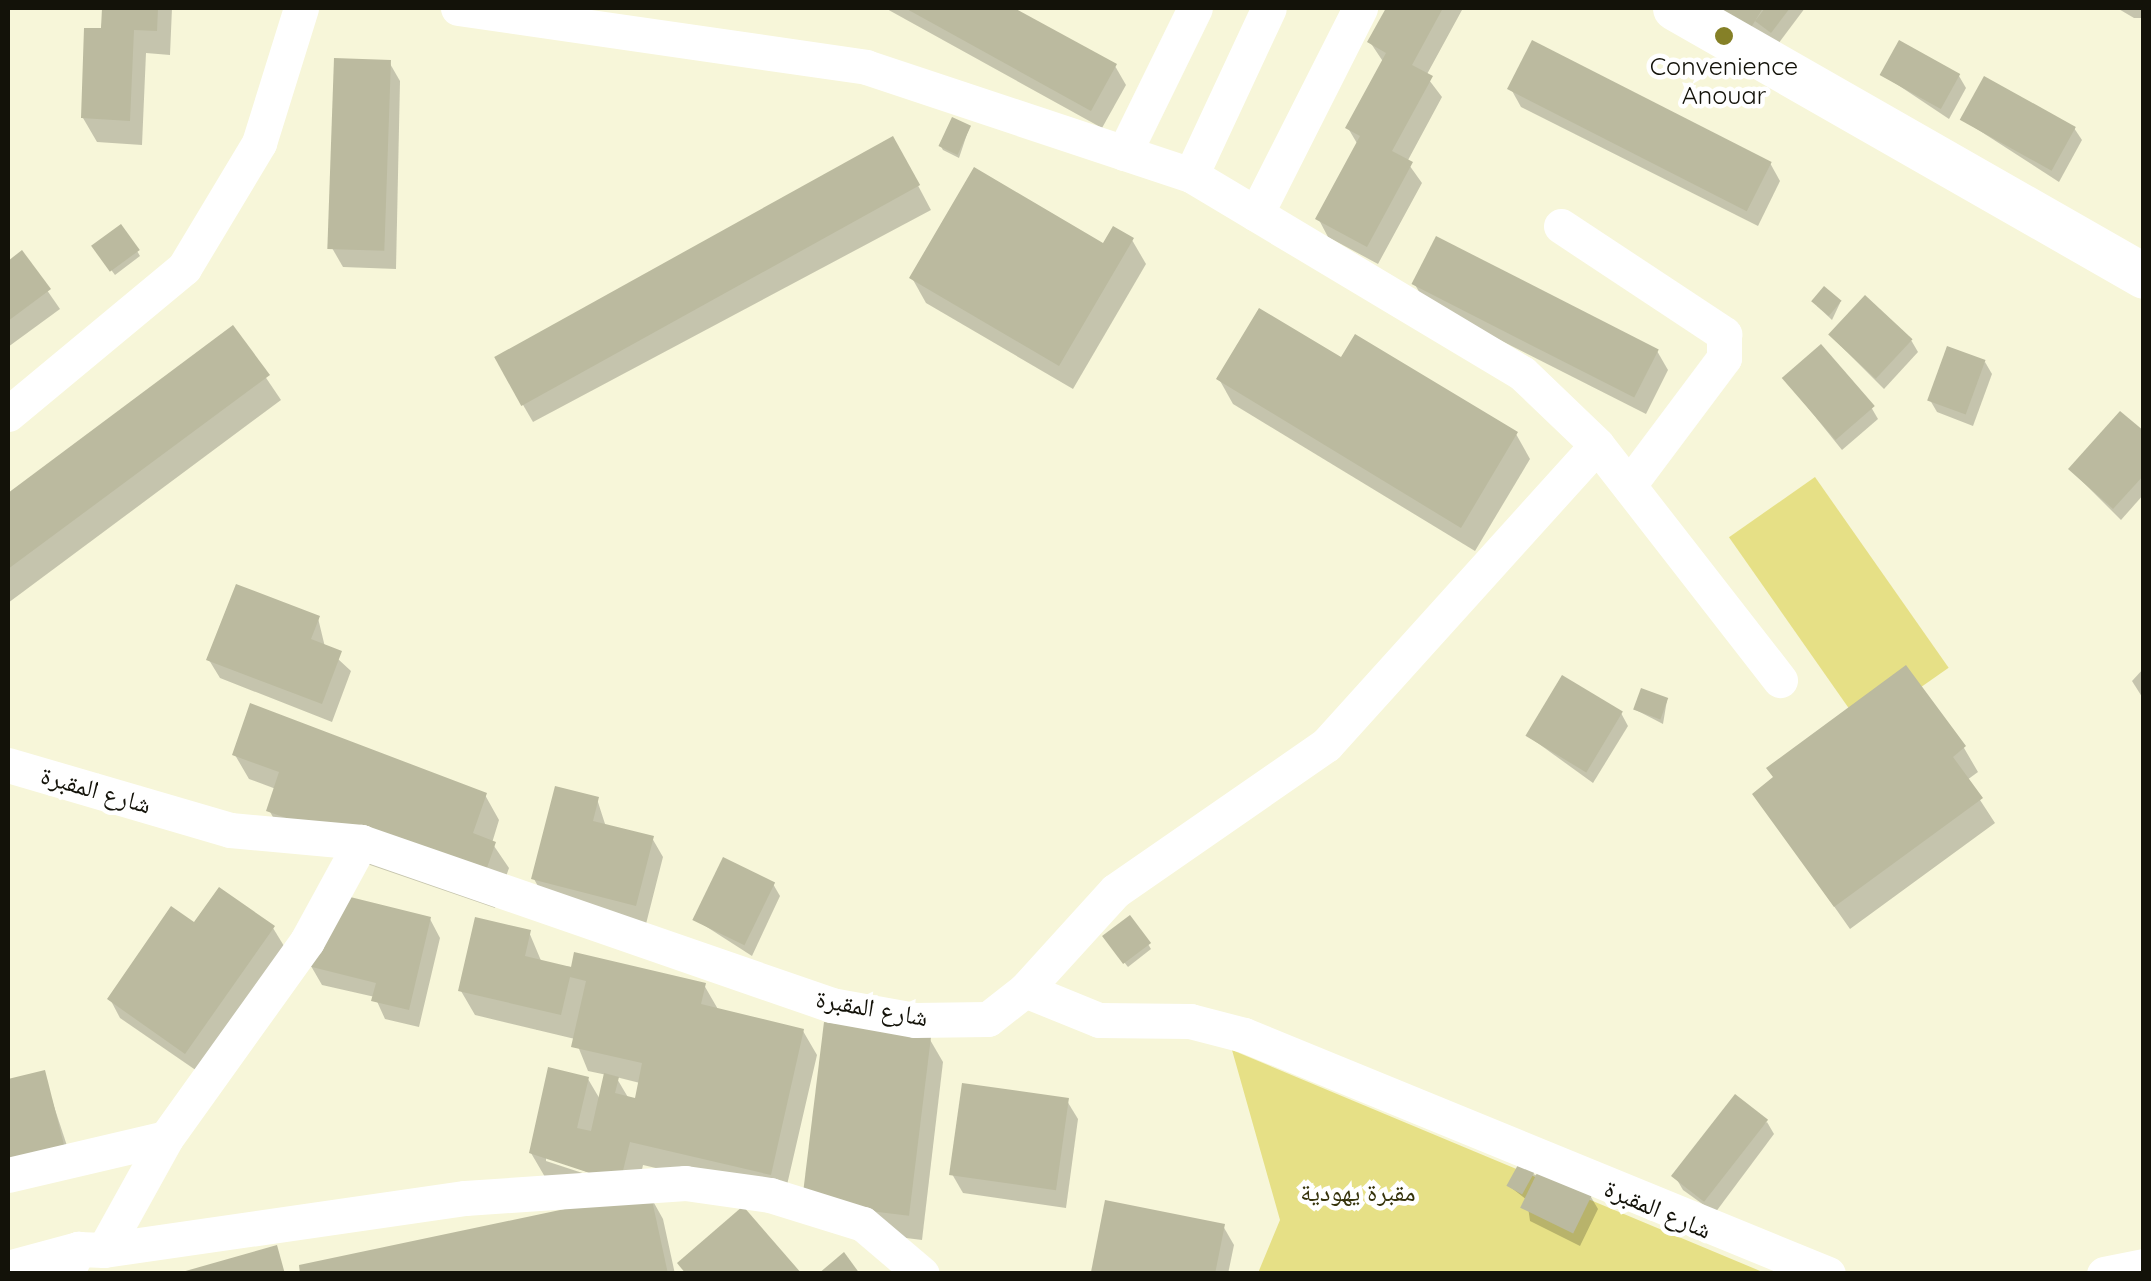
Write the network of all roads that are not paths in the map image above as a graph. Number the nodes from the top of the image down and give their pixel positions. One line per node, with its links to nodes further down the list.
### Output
1 (301, 8): 12 (street)
2 (458, 8): 7 (street)
3 (1195, 8): 7 (street)
4 (1268, 8): 8 (street)
5 (1360, 8): 9 (street)
6 (1675, 8): 11 (street)
7 (1124, 153): 8 (street)
8 (1191, 175): 9 (street)
9 (1256, 214): 13 (street)
10 (1560, 226): 14 (street)
11 (2144, 276)
12 (8, 414)
13 (1597, 445): 14 (street); 18 (street)
14 (1629, 485): 15 (street)
15 (1780, 680)
16 (8, 764): 17 (street, شارع المقبرة)
17 (362, 842): 18 (street, شارع المقبرة); 19 (street)
18 (1025, 990): 25 (street, شارع المقبرة)
19 (166, 1138): 20 (street); 21 (street)
20 (8, 1175)
21 (83, 1258): 23 (street); 24 (street)
22 (2144, 1266): 26 (street)
23 (8, 1268)
24 (922, 1274)
25 (1828, 1274)
26 (2104, 1274)

